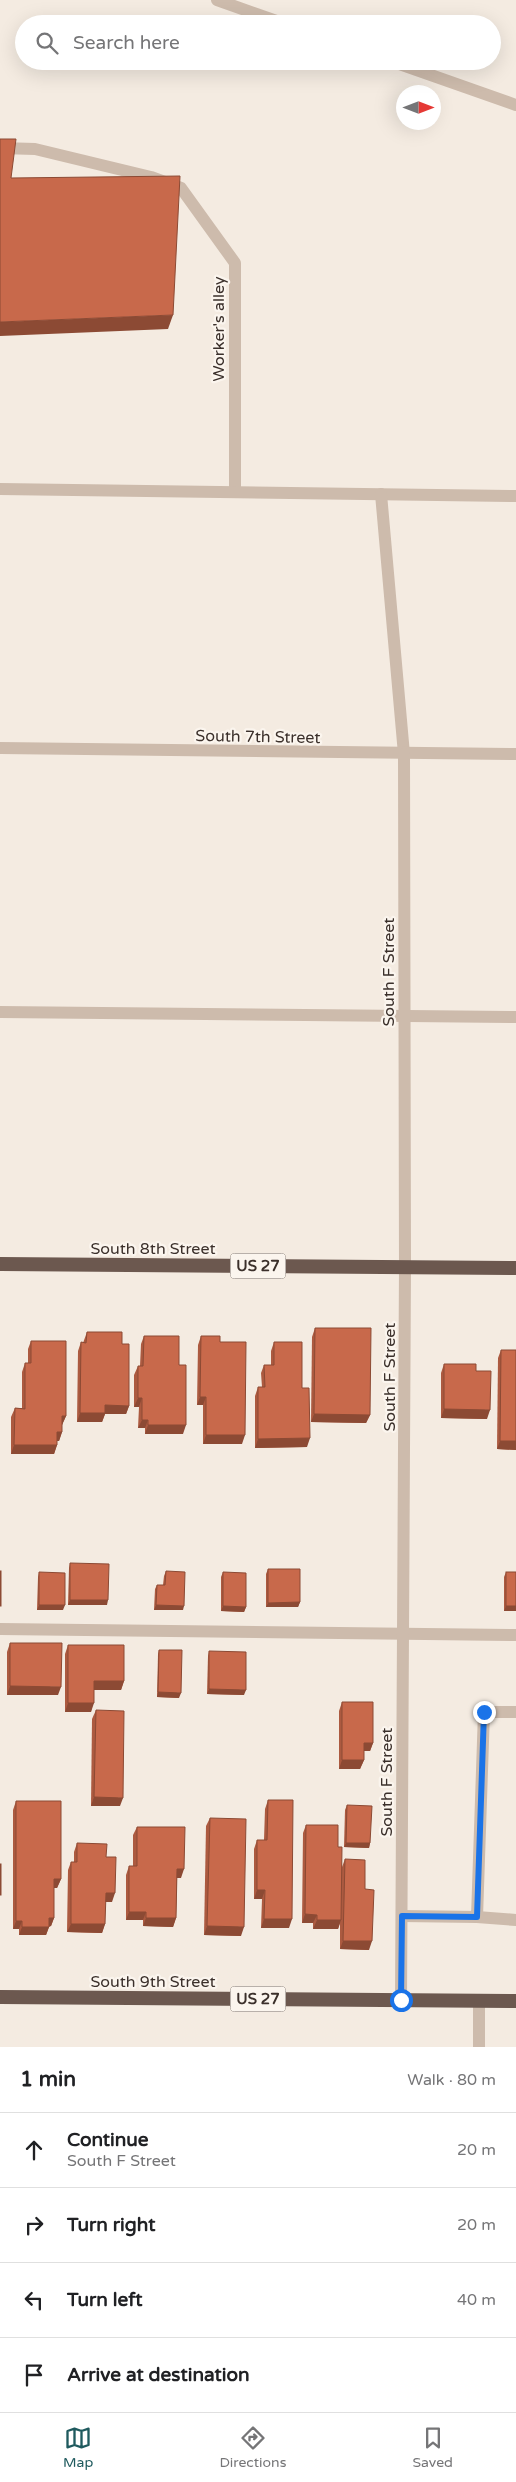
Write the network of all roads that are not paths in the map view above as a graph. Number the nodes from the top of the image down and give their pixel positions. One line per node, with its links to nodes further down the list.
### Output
1 (217, 0): 2 (street)
2 (259, 15)
3 (416, 70): 4 (street)
4 (516, 106)
5 (0, 148): 7 (street, Worker's alley)
6 (0, 490): 7 (street)
7 (235, 492): 8 (street)
8 (382, 494): 9 (street); 11 (street, South F Street)
9 (516, 496)
10 (0, 748): 11 (street, South 7th Street)
11 (404, 754): 12 (street, South 7th Street); 14 (street, South F Street)
12 (516, 754)
13 (0, 1012): 14 (street)
14 (405, 1016): 15 (street); 17 (street, South F Street)
15 (516, 1017)
16 (0, 1264): 17 (highway, South 8th Street / US 27)
17 (405, 1267): 18 (highway, South 8th Street / US 27); 20 (street, South F Street)
18 (516, 1268)
19 (0, 1629): 20 (street)
20 (404, 1633): 21 (street); 23 (street, South F Street)
21 (516, 1635)
22 (516, 1712): 24 (street)
23 (402, 1916): 24 (street); 27 (street, South F Street)
24 (477, 1917): 25 (street)
25 (516, 1920)
26 (0, 1997): 27 (highway, South 9th Street / US 27)
27 (401, 2000): 28 (highway, South 9th Street / US 27)
28 (480, 2000): 29 (highway, South 9th Street / US 27); 30 (street)
29 (516, 2001)
30 (479, 2047)

